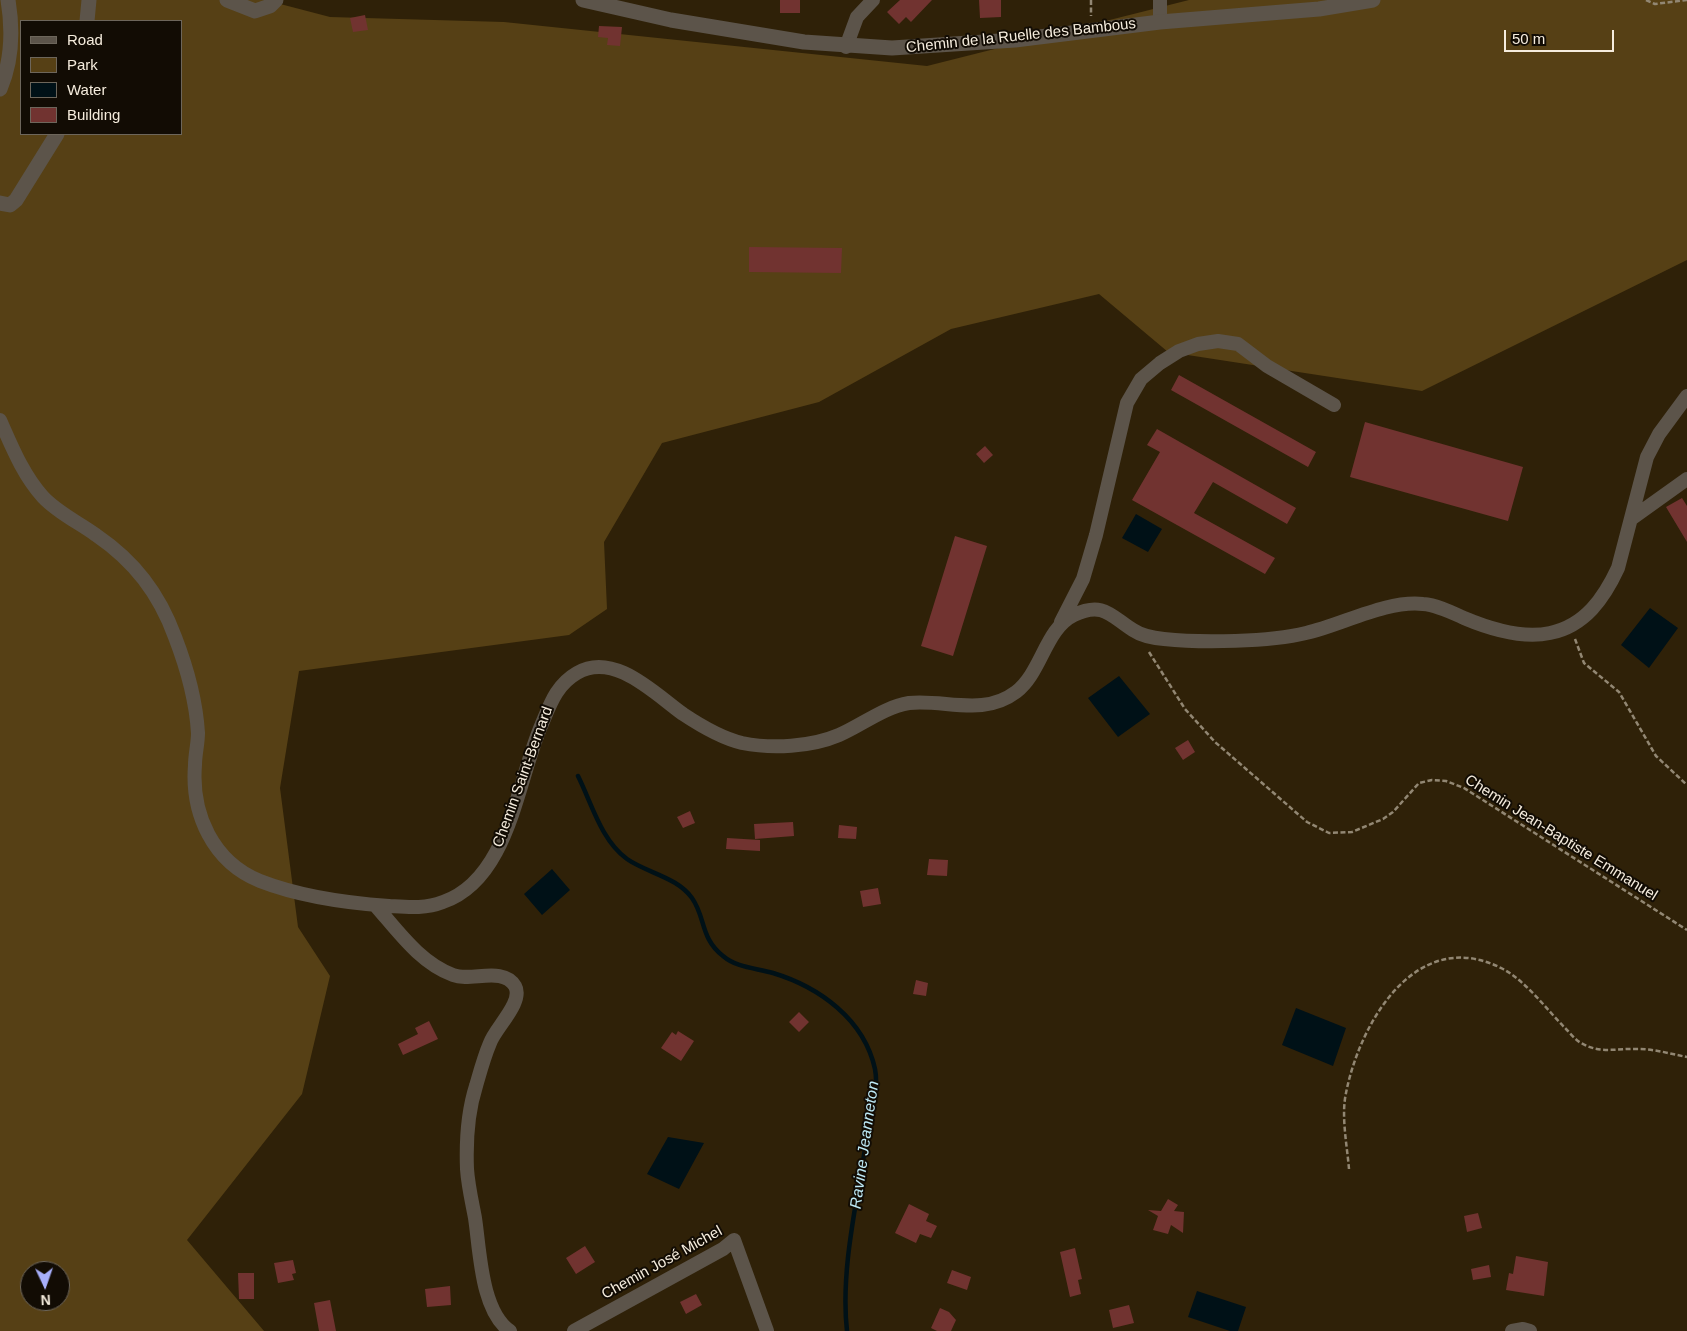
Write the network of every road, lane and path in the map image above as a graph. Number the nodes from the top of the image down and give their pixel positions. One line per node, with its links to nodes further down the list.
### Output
1 (8, 0): 15 (street)
2 (89, 0): 12 (street)
3 (227, 0): 4 (street)
4 (276, 0)
5 (583, 0): 11 (street, Chemin de la Ruelle des Bambous)
6 (873, 0): 14 (street)
7 (1160, 0): 13 (street)
8 (1373, 0): 13 (street, Chemin de la Ruelle des Bambous)
9 (1646, 0): 10 (path)
10 (1687, 0)
11 (626, 6): 14 (street, Chemin de la Ruelle des Bambous)
12 (87, 20)
13 (1160, 22): 14 (street, Chemin de la Ruelle des Bambous)
14 (846, 47)
15 (0, 89)
16 (57, 135): 17 (street)
17 (0, 203)
18 (1687, 396): 22 (street)
19 (1334, 405): 23 (street, Chemin Saint-Bernard)
20 (0, 420): 27 (street, Chemin Saint-Bernard)
21 (1687, 479): 22 (street)
22 (1631, 519): 24 (street)
23 (1060, 624): 25 (street); 27 (street, Chemin Saint-Bernard)
24 (1570, 626): 25 (street); 26 (path)
25 (1136, 632): 28 (path, Chemin Jean-Baptiste Emmanuel)
26 (1687, 785)
27 (375, 905): 31 (street)
28 (1687, 930)
29 (1687, 1057): 30 (path)
30 (1349, 1169)
31 (510, 1331)
32 (574, 1331): 33 (street, Chemin José Michel)
33 (767, 1331)
34 (1512, 1331): 35 (street)
35 (1530, 1331)

